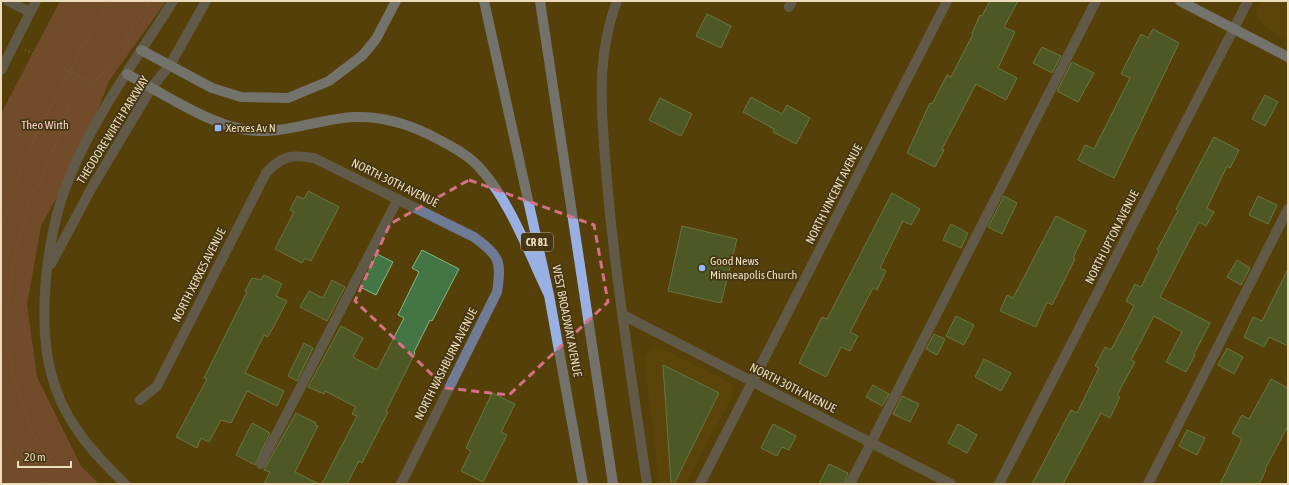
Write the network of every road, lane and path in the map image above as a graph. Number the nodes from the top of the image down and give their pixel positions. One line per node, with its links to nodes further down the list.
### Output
1 (8, 1): 15 (street)
2 (36, 1): 15 (street)
3 (109, 1): 22 (path)
4 (150, 1): 22 (path)
5 (173, 1): 18 (street, THEODORE WIRTH PARKWAY)
6 (206, 1): 20 (street, THEODORE WIRTH PARKWAY)
7 (396, 1): 20 (main road)
8 (484, 1): 31 (main road, WEST BROADWAY AVENUE / CR 81)
9 (540, 1): 42 (main road, WEST BROADWAY AVENUE)
10 (618, 1): 32 (street)
11 (947, 1): 33 (street, NORTH VINCENT AVENUE)
12 (1096, 1): 36 (street)
13 (1180, 1): 16 (main road)
14 (1248, 1): 16 (street, NORTH UPTON AVENUE)
15 (30, 12): 17 (street)
16 (1234, 30): 19 (main road); 47 (street, NORTH UPTON AVENUE)
17 (14, 45): 21 (street); 22 (path)
18 (142, 50): 20 (main road); 23 (street, THEODORE WIRTH PARKWAY)
19 (1288, 57)
20 (170, 65): 24 (street, THEODORE WIRTH PARKWAY)
21 (1, 70)
22 (69, 72): 28 (path)
23 (127, 74): 24 (main road); 30 (street, THEODORE WIRTH PARKWAY)
24 (152, 88): 30 (street, THEODORE WIRTH PARKWAY); 31 (main road)
25 (278, 161): 26 (street, NORTH 30TH AVENUE); 34 (street, NORTH XERXES AVENUE)
26 (398, 199): 29 (street, NORTH 30TH AVENUE); 37 (street)
27 (1288, 209): 48 (street)
28 (1, 226)
29 (494, 253): 40 (street, NORTH WASHBURN AVENUE)
30 (46, 275): 39 (street, THEODORE WIRTH PARKWAY)
31 (549, 295): 41 (main road, WEST BROADWAY AVENUE / CR 81)
32 (623, 315): 33 (street, NORTH 30TH AVENUE); 43 (street)
33 (752, 382): 36 (street, NORTH 30TH AVENUE); 44 (street, NORTH VINCENT AVENUE)
34 (140, 400)
35 (1, 436): 38 (path)
36 (871, 443): 45 (street); 46 (street, NORTH 30TH AVENUE)
37 (261, 464)
38 (47, 484)
39 (124, 484)
40 (401, 484)
41 (583, 484)
42 (613, 484)
43 (646, 484)
44 (700, 484)
45 (850, 484)
46 (951, 484)
47 (999, 484)
48 (1148, 484)

